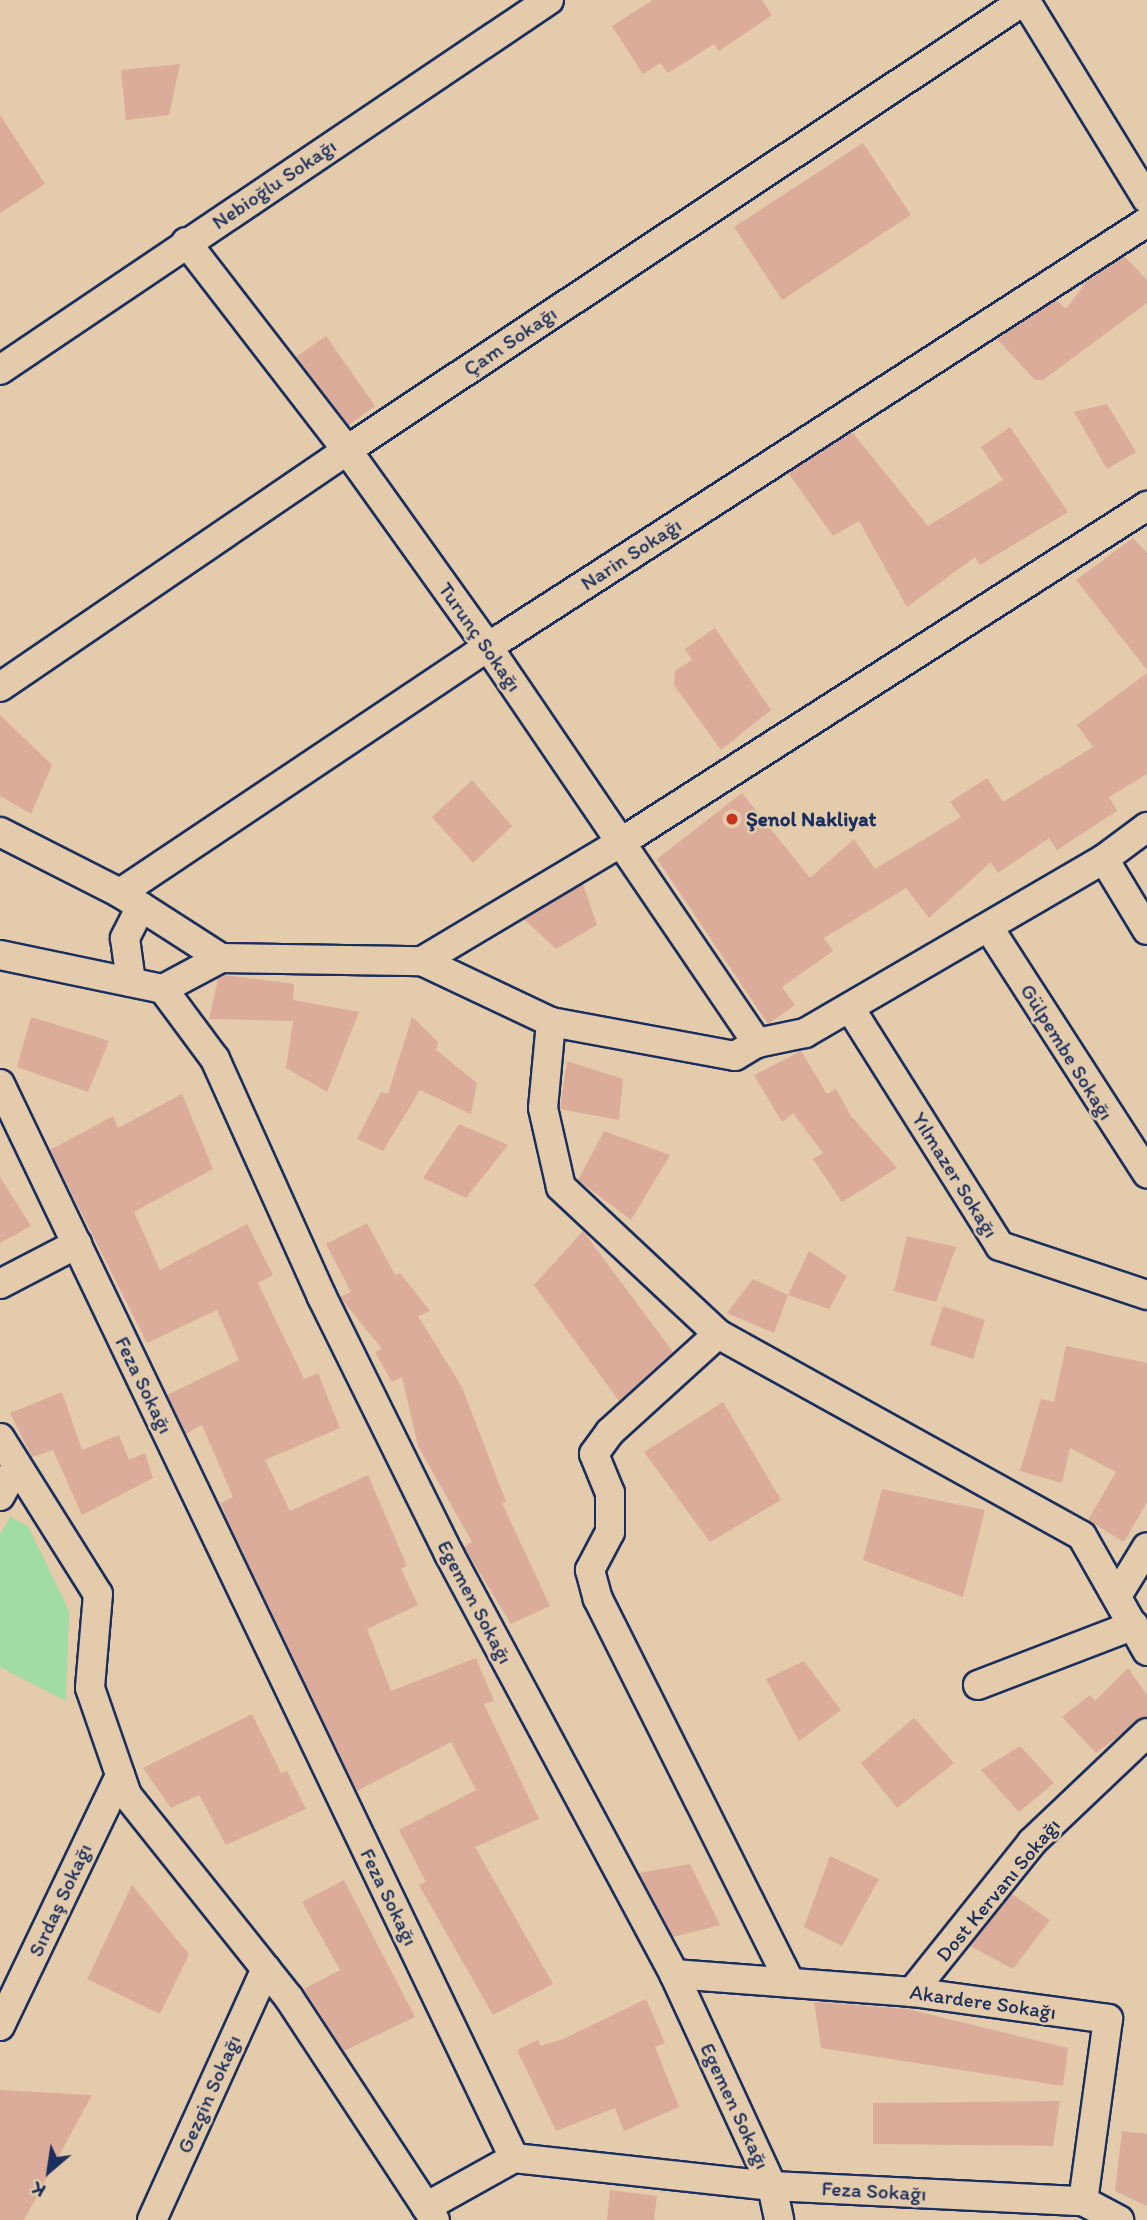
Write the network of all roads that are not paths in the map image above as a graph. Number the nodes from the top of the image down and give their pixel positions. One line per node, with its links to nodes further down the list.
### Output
1 (549, 0): 5 (street, Nebioğlu Sokağı)
2 (1025, 0): 3 (street); 7 (street, Çam Sokağı)
3 (1147, 199)
4 (1147, 222): 9 (street, Narin Sokağı)
5 (186, 242): 6 (street, Nebioğlu Sokağı); 7 (street, Turunç Sokağı)
6 (0, 370)
7 (347, 450): 9 (street, Turunç Sokağı); 10 (street, Çam Sokağı)
8 (1147, 506): 13 (street)
9 (488, 647): 13 (street, Turunç Sokağı); 15 (street, Narin Sokağı)
10 (0, 687)
11 (1147, 827): 14 (street)
12 (0, 832): 15 (street)
13 (620, 843): 20 (street); 25 (street, Turunç Sokağı)
14 (1104, 859): 16 (street); 17 (street)
15 (131, 900): 19 (street); 21 (street)
16 (989, 928): 23 (street); 27 (street, Gülpembe Sokağı)
17 (1147, 930)
18 (0, 955): 21 (street)
19 (222, 957): 20 (street); 22 (street)
20 (422, 961): 24 (street)
21 (131, 982): 22 (street)
22 (163, 989): 42 (street, Egemen Sokağı)
23 (850, 1008): 25 (street); 30 (street, Yılmazer Sokağı)
24 (551, 1022): 25 (street); 31 (street)
25 (757, 1043)
26 (0, 1084): 28 (street, Feza Sokağı)
27 (1147, 1173)
28 (76, 1244): 29 (street); 46 (street, Feza Sokağı)
29 (0, 1284)
30 (1147, 1295)
31 (718, 1334): 36 (street); 43 (street)
32 (0, 1438): 33 (street)
33 (16, 1467): 34 (street); 40 (street)
34 (0, 1496)
35 (1147, 1547): 36 (street)
36 (1117, 1595): 37 (street)
37 (1142, 1639): 38 (street)
38 (978, 1685)
39 (1147, 1732): 44 (street, Dost Kervanı Sokağı)
40 (120, 1774): 41 (street); 45 (street, Sırdaş Sokağı)
41 (266, 1969): 49 (street); 50 (street, Gezgin Sokağı)
42 (674, 1974): 43 (street, Akardere Sokağı); 47 (street, Egemen Sokağı)
43 (790, 1983): 44 (street, Akardere Sokağı)
44 (912, 1992): 48 (street, Akardere Sokağı)
45 (0, 2026)
46 (514, 2158): 47 (street, Feza Sokağı); 49 (street)
47 (772, 2186): 48 (street, Feza Sokağı); 51 (street, Egemen Sokağı)
48 (1083, 2201): 52 (street, Feza Sokağı)
49 (431, 2213)
50 (152, 2220)
51 (779, 2220)
52 (1119, 2220)

